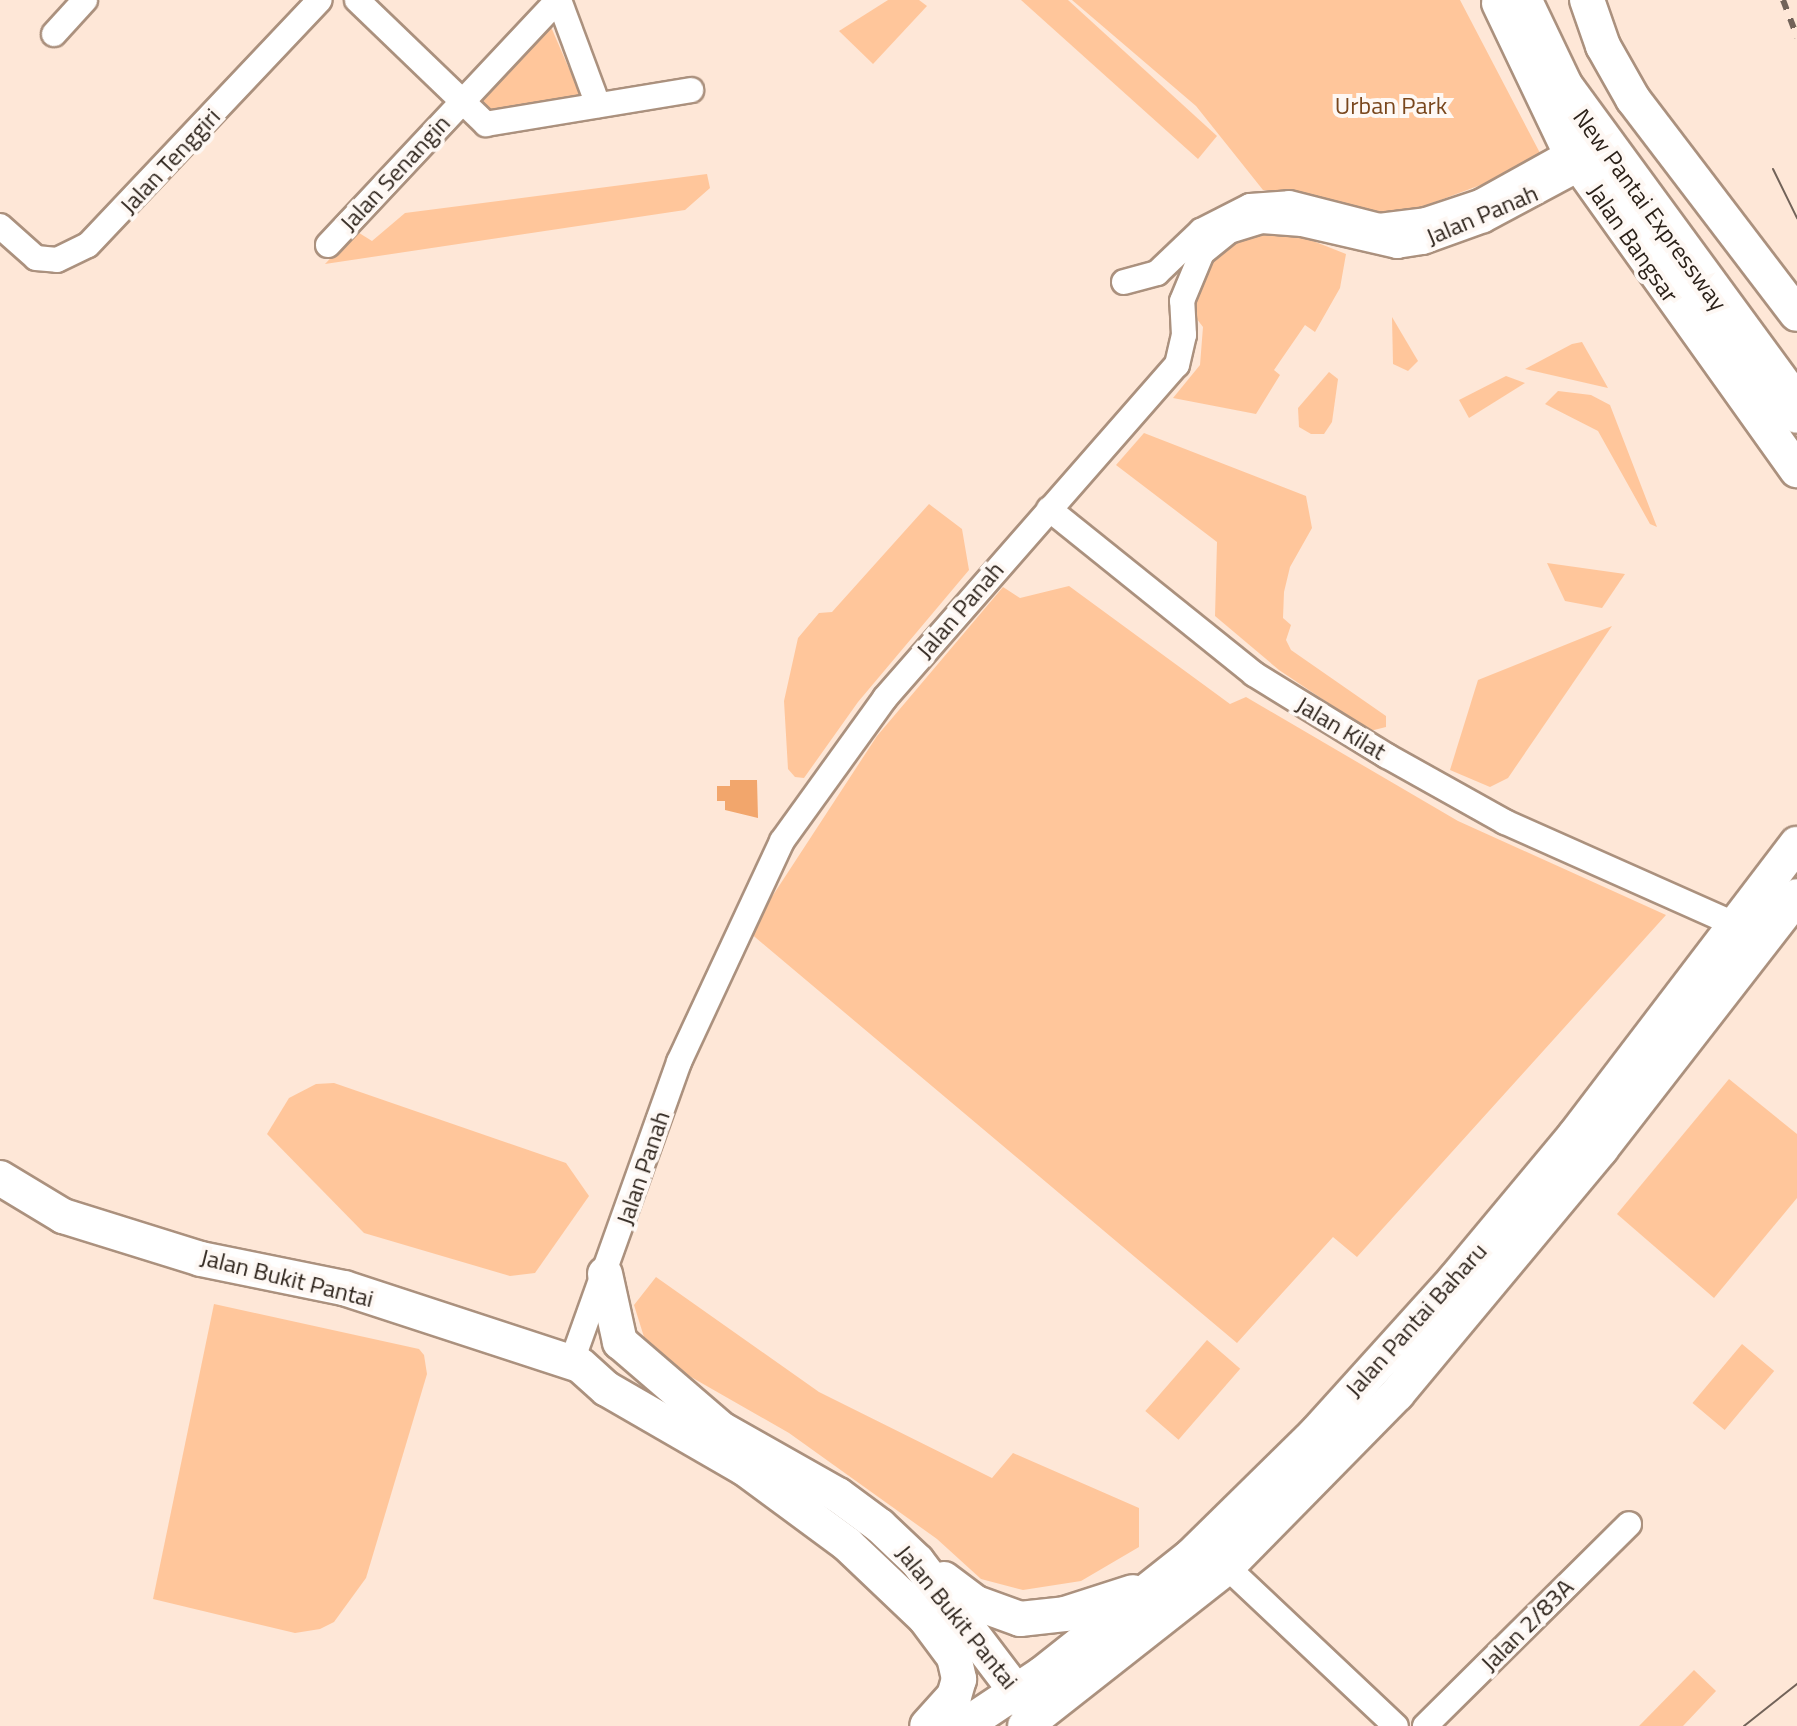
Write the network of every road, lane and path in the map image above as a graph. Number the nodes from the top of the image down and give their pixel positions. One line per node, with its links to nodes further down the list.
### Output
1 (85, 0): 9 (street)
2 (320, 0): 15 (street, Jalan Tenggiri)
3 (357, 0): 11 (street)
4 (558, 0): 11 (street, Jalan Senangin); 12 (street, Jalan Senangin)
5 (1498, 0): 13 (main road, Jalan Bangsar)
6 (1519, 0): 20 (highway, New Pantai Expressway)
7 (1546, 0): 19 (highway, New Pantai Expressway)
8 (1587, 0): 18 (main road)
9 (54, 34)
10 (691, 90): 12 (street, Jalan Senangin)
11 (463, 101): 12 (street, Jalan Senangin); 16 (street, Jalan Senangin)
12 (598, 105)
13 (1575, 160): 14 (street, Jalan Panah); 21 (main road, Jalan Bangsar)
14 (1303, 215): 17 (street, Jalan Panah); 22 (street, Jalan Panah)
15 (0, 226)
16 (328, 245)
17 (1124, 282)
18 (1797, 314)
19 (1797, 369)
20 (1797, 411)
21 (1797, 470)
22 (1049, 509): 25 (street, Jalan Kilat); 27 (street, Jalan Panah)
23 (1797, 844): 25 (main road, Jalan Pantai Baharu)
24 (1797, 896): 32 (main road, Jalan Pantai Baharu)
25 (1734, 924): 33 (main road, Jalan Pantai Baharu)
26 (0, 1178): 28 (main road, Jalan Bukit Pantai)
27 (605, 1274): 28 (street, Jalan Panah); 29 (main road)
28 (576, 1363): 29 (main road, Jalan Bukit Pantai); 35 (main road, Jalan Bukit Pantai)
29 (720, 1428): 31 (main road, Jalan Bukit Pantai)
30 (1629, 1524): 38 (street, Jalan 2/83A)
31 (917, 1561): 33 (main road); 34 (main road, Jalan Bukit Pantai)
32 (1227, 1567): 34 (main road, Jalan Pantai Baharu); 37 (street)
33 (1156, 1584): 34 (main road, Jalan Pantai Baharu)
34 (1026, 1712): 36 (main road, Jalan Pantai Baharu)
35 (927, 1726)
36 (964, 1726)
37 (1396, 1726)
38 (1425, 1726)

